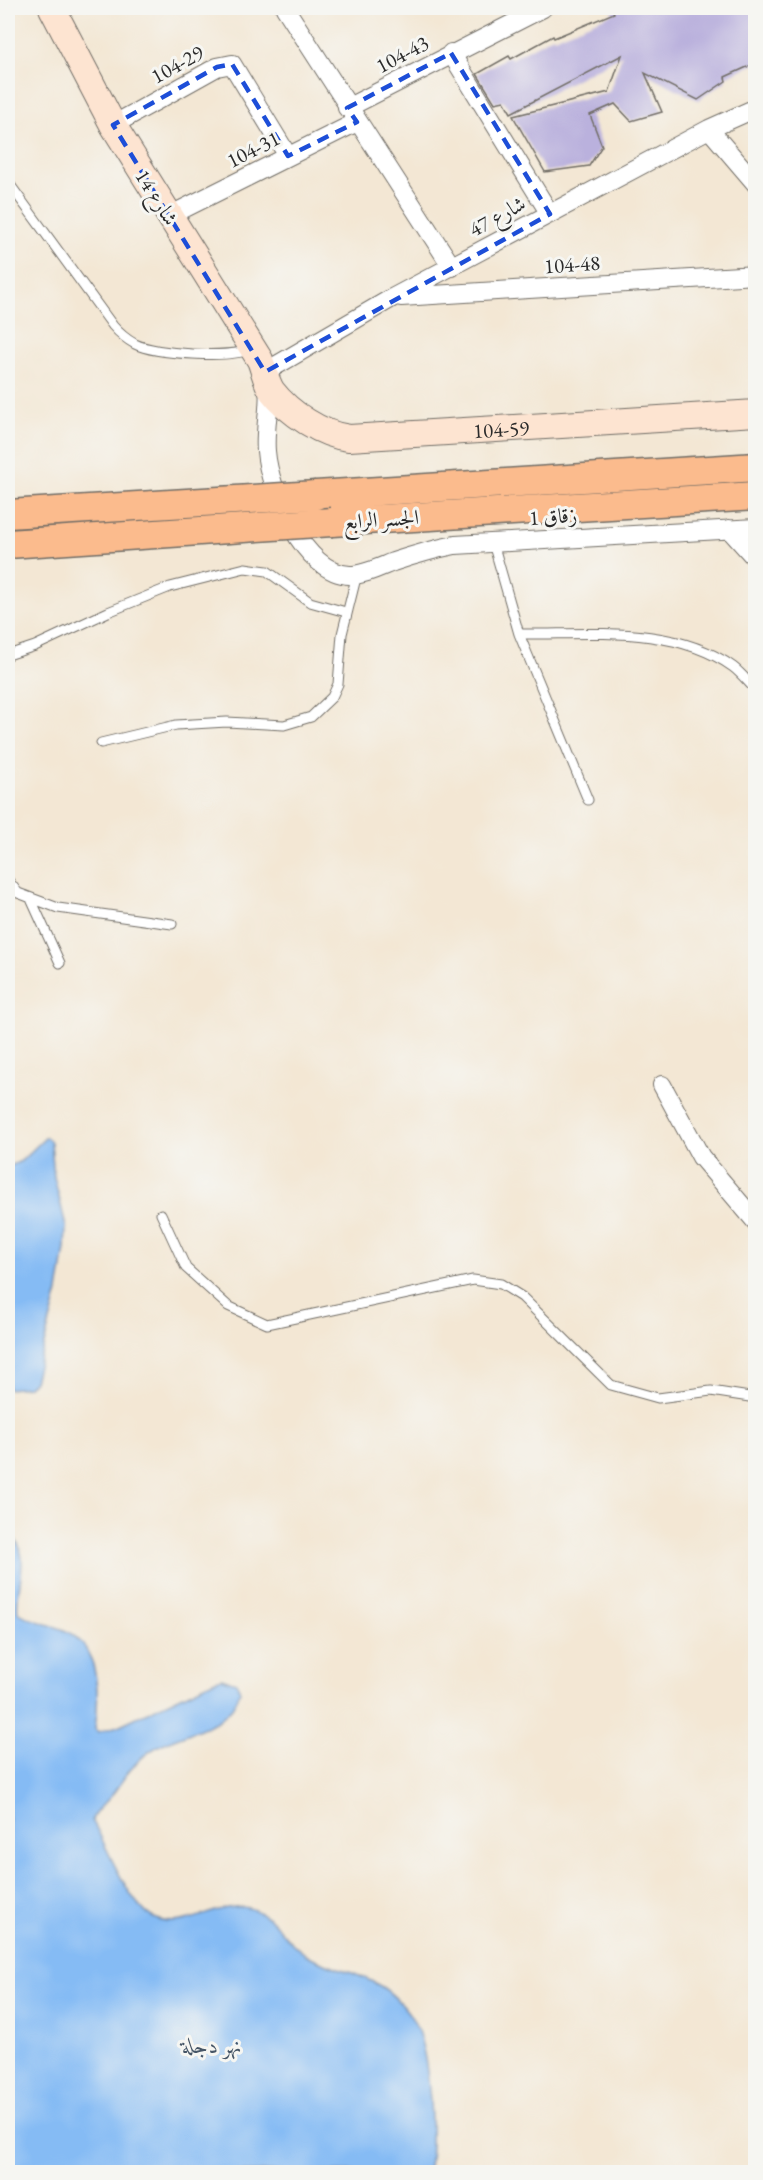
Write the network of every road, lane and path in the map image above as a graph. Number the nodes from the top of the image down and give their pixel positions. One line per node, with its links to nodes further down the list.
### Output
1 (52, 8): 7 (street, شارع 14)
2 (285, 8): 6 (street)
3 (543, 8): 4 (street, 104-43)
4 (451, 53): 6 (street, 104-43); 12 (street)
5 (756, 108): 8 (street, شارع 47)
6 (352, 115): 9 (street, 104-31); 14 (street)
7 (113, 125): 9 (street, 104-29); 13 (street, شارع 14)
8 (709, 129): 11 (street); 12 (street, شارع 47)
9 (288, 156): 13 (street, 104-31)
10 (8, 182): 17 (lane)
11 (756, 184)
12 (550, 214): 14 (street, شارع 47)
13 (169, 216): 17 (street, شارع 14)
14 (452, 267): 16 (street, شارع 47)
15 (756, 275): 16 (street, 104-48)
16 (392, 298): 18 (street, شارع 47)
17 (252, 348): 18 (street, شارع 14)
18 (266, 377): 19 (street, 104-59); 28 (street)
19 (756, 413)
20 (756, 467): 22 (main road, الجسر الرابع, bridge)
21 (756, 496): 26 (main road, الجسر الرابع, bridge)
22 (8, 514)
23 (756, 528): 24 (street, زقاق 1)
24 (729, 529): 25 (street, زقاق 1); 27 (street)
25 (493, 543): 28 (street, زقاق 1); 30 (lane)
26 (8, 544)
27 (756, 559)
28 (357, 574): 29 (lane)
29 (346, 612): 31 (lane); 33 (lane)
30 (519, 634): 32 (lane); 34 (lane)
31 (8, 655)
32 (756, 690)
33 (101, 742)
34 (588, 800)
35 (8, 880): 36 (lane)
36 (31, 899): 37 (lane); 38 (lane)
37 (172, 924)
38 (60, 963)
39 (662, 1085): 41 (street)
40 (161, 1214): 42 (lane)
41 (756, 1222)
42 (756, 1398)

